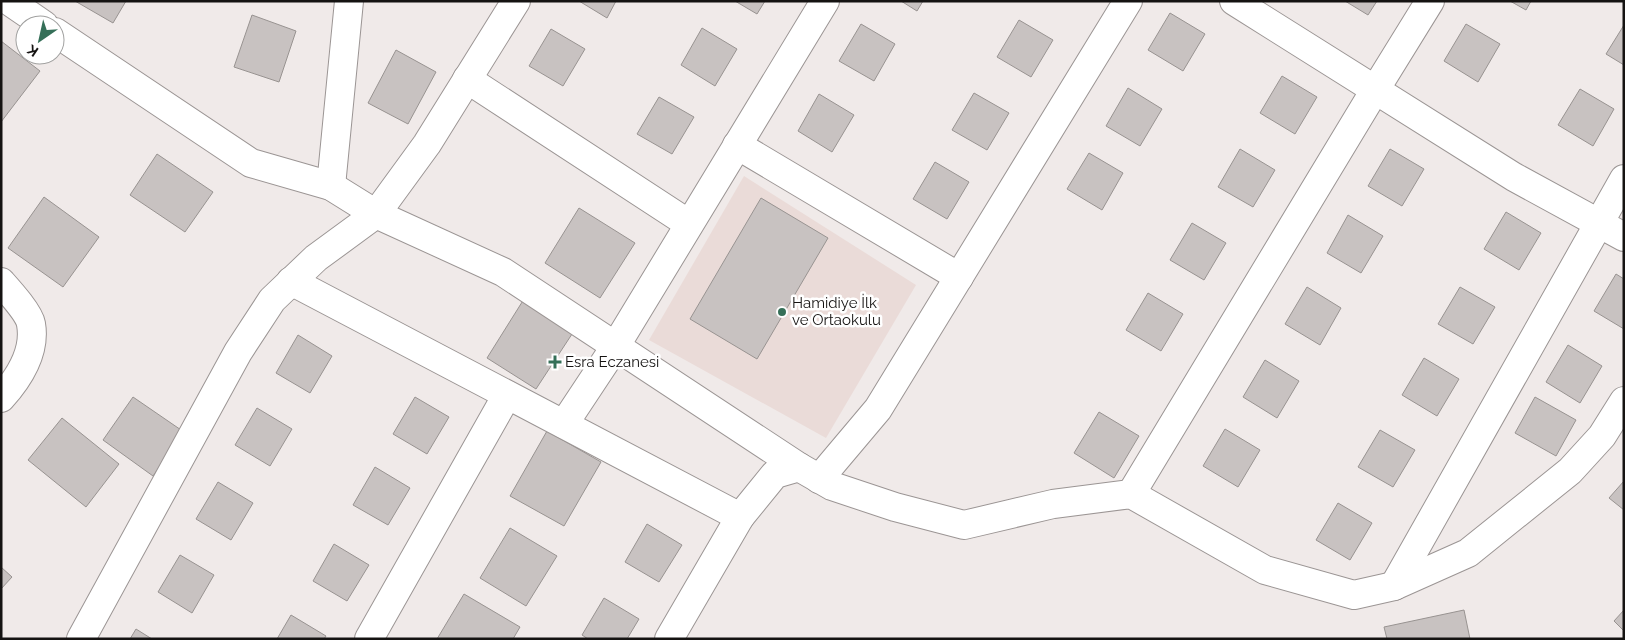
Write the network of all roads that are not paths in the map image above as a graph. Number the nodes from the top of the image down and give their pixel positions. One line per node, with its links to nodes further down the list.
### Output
1 (9, 1): 8 (street)
2 (349, 1): 14 (street)
3 (516, 1): 10 (street)
4 (824, 1): 12 (street)
5 (1128, 1): 19 (street)
6 (1234, 1): 11 (street)
7 (1430, 1): 11 (street)
8 (29, 15)
9 (65, 39): 14 (street)
10 (467, 79): 15 (street); 17 (street)
11 (1375, 90): 16 (street); 28 (street)
12 (737, 145): 17 (street); 19 (street)
13 (1624, 179): 16 (street)
14 (331, 186): 15 (street)
15 (376, 214): 20 (street); 22 (street)
16 (1598, 222): 18 (street); 30 (street)
17 (689, 224): 22 (street)
18 (1624, 237)
19 (959, 277): 27 (street)
20 (291, 281): 23 (street); 31 (street)
21 (1, 282): 24 (street)
22 (615, 347): 26 (street); 27 (street)
23 (507, 395): 26 (street); 32 (street)
24 (1, 398)
25 (1624, 401): 30 (street)
26 (564, 424): 29 (street)
27 (809, 473): 28 (street); 29 (street)
28 (1131, 494): 30 (street)
29 (740, 517): 33 (street)
30 (1394, 586)
31 (81, 639)
32 (369, 639)
33 (669, 639)

